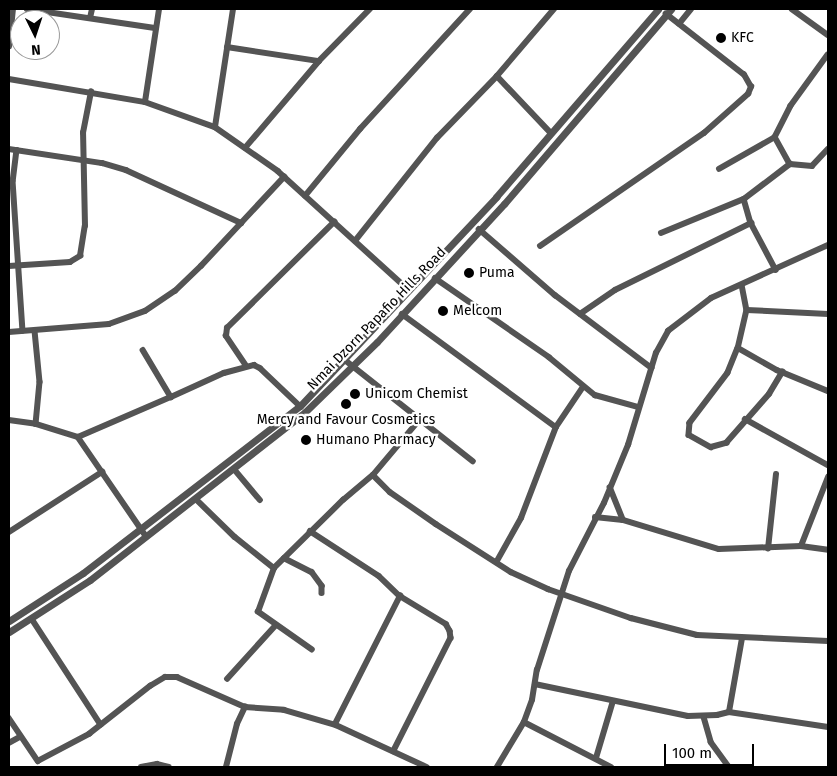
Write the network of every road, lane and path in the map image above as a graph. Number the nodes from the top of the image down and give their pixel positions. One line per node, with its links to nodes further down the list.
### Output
1 (13, 9): 17 (street)
2 (27, 9): 13 (street)
3 (92, 9): 13 (street)
4 (159, 9): 15 (street)
5 (233, 9): 18 (street)
6 (370, 9): 20 (street)
7 (470, 9): 36 (street)
8 (554, 9): 21 (street)
9 (658, 9): 26 (street, Nmai Dzorn Papafio Hills Road)
10 (691, 9): 14 (street)
11 (792, 9): 16 (street)
12 (669, 12): 14 (street); 41 (street, Nmai Dzorn Papafio Hills Road)
13 (90, 18): 15 (street)
14 (679, 24): 45 (street)
15 (155, 28): 24 (street)
16 (828, 35)
17 (9, 47)
18 (227, 47): 20 (street); 25 (street)
19 (828, 55): 27 (street)
20 (319, 61): 28 (street)
21 (497, 76): 26 (street); 43 (street)
22 (9, 79): 23 (street)
23 (91, 92): 24 (street); 32 (street)
24 (145, 102): 25 (street)
25 (215, 127): 28 (street)
26 (551, 133): 51 (street, Nmai Dzorn Papafio Hills Road)
27 (775, 137): 33 (street); 34 (street)
28 (245, 148): 35 (street)
29 (9, 149): 31 (street)
30 (828, 149): 33 (street)
31 (17, 150): 32 (street); 46 (street)
32 (82, 159): 39 (street); 46 (street)
33 (790, 164): 37 (street)
34 (719, 169)
35 (284, 177): 36 (street); 39 (street)
36 (305, 196): 38 (street)
37 (744, 199): 40 (street); 42 (street)
38 (334, 222): 43 (street); 62 (street)
39 (241, 223): 57 (street)
40 (751, 223): 48 (street); 54 (street)
41 (479, 229): 49 (street, Nmai Dzorn Papafio Hills Road); 54 (street)
42 (661, 233)
43 (355, 241): 51 (street)
44 (828, 245): 48 (street)
45 (540, 246)
46 (17, 265): 47 (street); 56 (street)
47 (9, 266)
48 (776, 270): 50 (street)
49 (435, 278): 53 (street, Nmai Dzorn Papafio Hills Road); 66 (street)
50 (742, 285): 52 (street); 64 (street)
51 (410, 292): 61 (street, Nmai Dzorn Papafio Hills Road)
52 (747, 310): 55 (street); 59 (street)
53 (402, 314): 63 (street, Nmai Dzorn Papafio Hills Road); 75 (street)
54 (580, 314): 64 (street)
55 (828, 314)
56 (23, 331): 57 (street); 58 (street)
57 (35, 331): 74 (street)
58 (9, 332)
59 (738, 348): 65 (street); 72 (street)
60 (143, 350): 68 (street)
61 (346, 360): 63 (street); 69 (street, Nmai Dzorn Papafio Hills Road)
62 (246, 366): 68 (street); 69 (street)
63 (352, 366): 71 (street); 79 (street, Nmai Dzorn Papafio Hills Road)
64 (652, 368): 70 (street)
65 (782, 372): 67 (street); 72 (street)
66 (583, 387): 70 (street); 75 (street)
67 (828, 391)
68 (171, 397): 76 (street)
69 (300, 406): 89 (street, Nmai Dzorn Papafio Hills Road)
70 (638, 407): 84 (street)
71 (421, 418): 77 (street); 82 (street)
72 (745, 419): 78 (street)
73 (9, 420): 74 (street)
74 (36, 424): 76 (street)
75 (556, 427): 97 (street)
76 (78, 437): 80 (street)
77 (473, 461)
78 (828, 466)
79 (234, 470): 85 (street, Nmai Dzorn Papafio Hills Road); 86 (street)
80 (102, 472): 89 (street); 91 (street)
81 (776, 474): 94 (street)
82 (373, 475): 90 (street); 97 (street)
83 (828, 477): 93 (street)
84 (610, 487): 87 (street); 88 (street)
85 (196, 500): 92 (street, Nmai Dzorn Papafio Hills Road); 98 (street)
86 (260, 500)
87 (595, 517): 88 (street); 100 (street)
88 (623, 520): 94 (street)
89 (141, 529): 92 (street); 103 (street, Nmai Dzorn Papafio Hills Road)
90 (310, 531): 96 (street); 101 (street)
91 (9, 532)
92 (146, 536): 102 (street, Nmai Dzorn Papafio Hills Road)
93 (801, 546): 94 (street); 95 (street)
94 (768, 549)
95 (828, 550)
96 (284, 558): 98 (street); 99 (street)
97 (497, 562): 100 (street)
98 (274, 568): 104 (street)
99 (322, 593)
100 (562, 593): 106 (street); 110 (street)
101 (400, 596): 117 (street); 122 (street)
102 (32, 619): 105 (street, Nmai Dzorn Papafio Hills Road); 118 (street)
103 (9, 621)
104 (275, 626): 108 (street); 109 (street)
105 (9, 632)
106 (742, 638): 107 (street); 113 (street)
107 (828, 641)
108 (312, 650)
109 (227, 679)
110 (535, 684): 111 (street); 116 (street)
111 (613, 701): 114 (street); 123 (street)
112 (245, 707): 117 (street); 118 (street); 126 (street)
113 (729, 712): 114 (street); 119 (street)
114 (704, 717): 130 (street)
115 (9, 718): 120 (street)
116 (524, 722): 123 (street); 128 (street)
117 (334, 724): 122 (street)
118 (101, 725): 120 (street)
119 (828, 727)
120 (20, 736): 121 (street)
121 (9, 743)
122 (394, 751): 127 (street)
123 (596, 758): 129 (street)
124 (141, 767): 125 (street)
125 (169, 767)
126 (226, 767)
127 (427, 767)
128 (497, 767)
129 (611, 767)
130 (729, 767)

